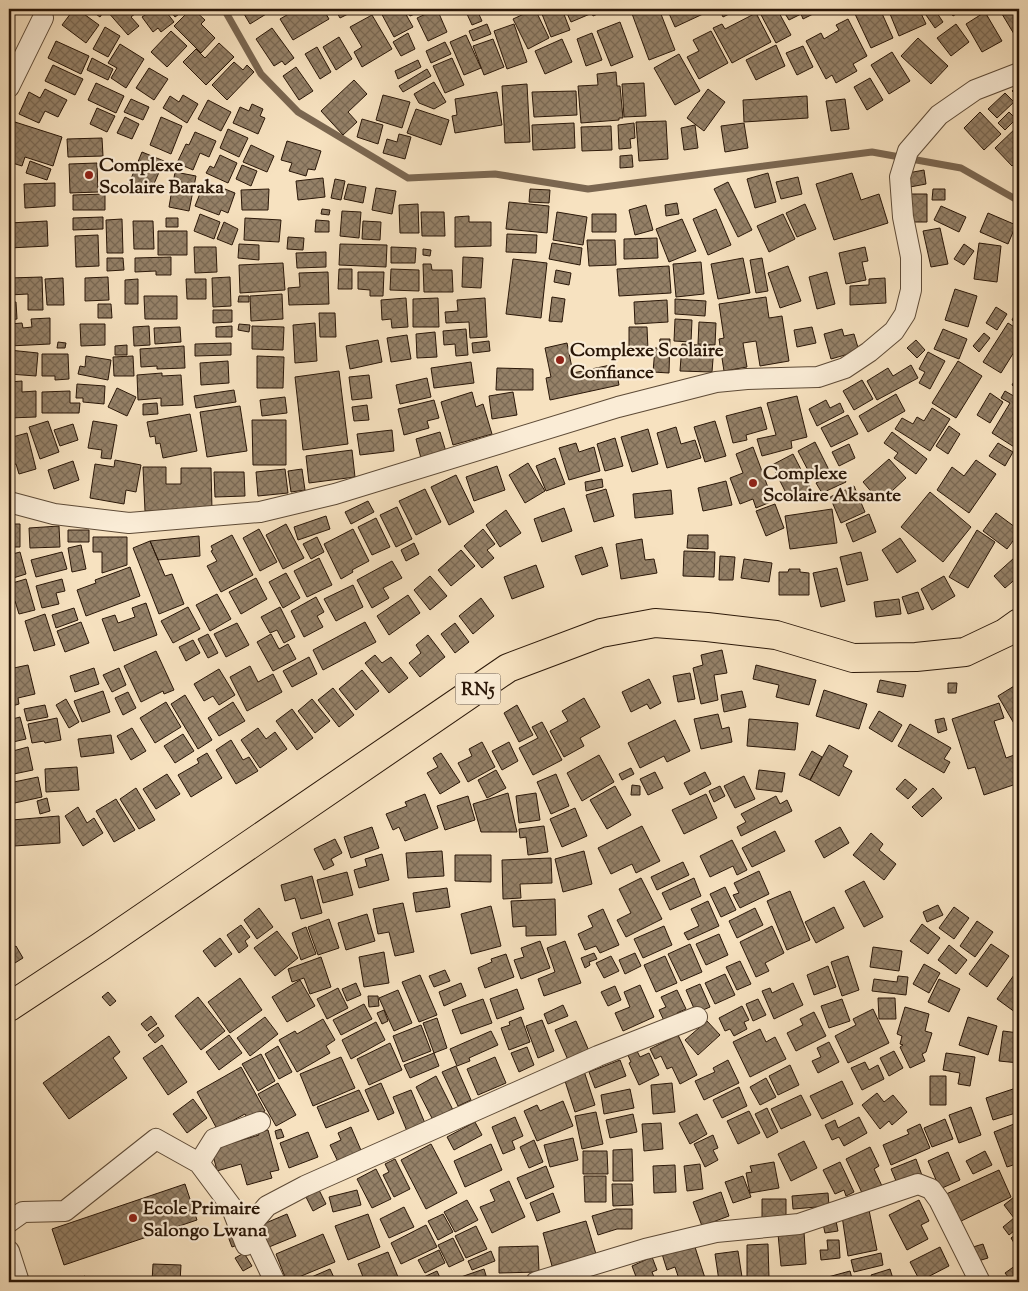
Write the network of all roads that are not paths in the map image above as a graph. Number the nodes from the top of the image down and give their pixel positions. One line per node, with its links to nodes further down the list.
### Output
1 (43, 18): 3 (street)
2 (1019, 73): 4 (street)
3 (9, 87)
4 (9, 502)
5 (1019, 623): 6 (highway, RN5)
6 (9, 1007)
7 (697, 1017): 14 (street)
8 (260, 1122): 9 (street)
9 (199, 1163): 10 (street); 13 (street)
10 (9, 1222)
11 (9, 1251): 12 (street)
12 (19, 1282)
13 (261, 1282)
14 (275, 1282)
15 (536, 1282): 16 (street)
16 (980, 1282)

